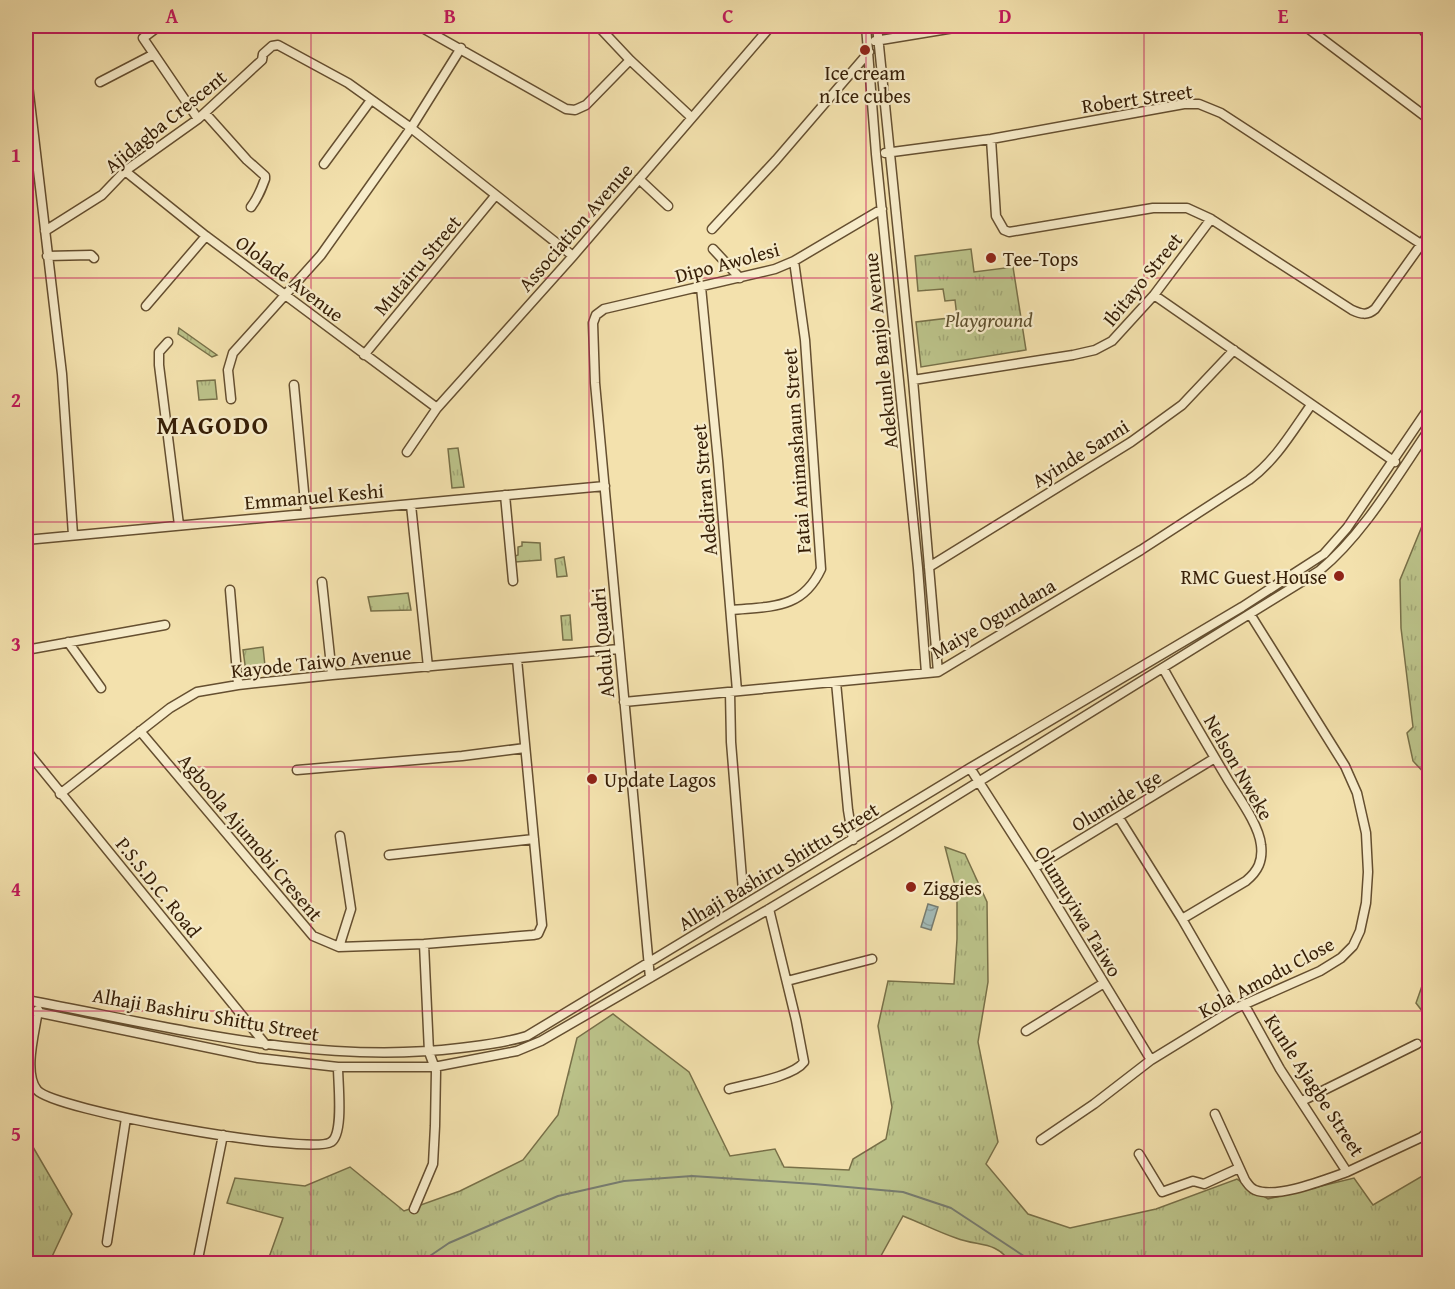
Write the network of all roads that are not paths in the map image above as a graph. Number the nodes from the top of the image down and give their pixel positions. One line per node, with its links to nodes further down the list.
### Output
1 (159, 26): 15 (street)
2 (419, 26): 13 (street)
3 (598, 26): 16 (street)
4 (771, 26): 21 (street, Association Avenue)
5 (866, 26): 11 (street, Adekunle Banjo Avenue)
6 (877, 26): 12 (street, Adekunle Banjo Avenue)
7 (966, 26): 12 (street)
8 (1305, 26): 22 (street)
9 (1420, 26): 10 (street)
10 (1430, 39)
11 (868, 41): 12 (street); 14 (street, Adekunle Banjo Avenue)
12 (879, 41): 26 (street, Adekunle Banjo Avenue)
13 (460, 48): 16 (street); 23 (street)
14 (869, 52): 27 (street, Adekunle Banjo Avenue); 36 (street)
15 (154, 54): 18 (street); 20 (street)
16 (630, 60): 21 (street)
17 (26, 68): 25 (street)
18 (100, 82)
19 (371, 100): 20 (street, Ajidagba Crescent); 23 (street); 28 (street)
20 (202, 116): 29 (street, Ajidagba Crescent); 33 (street)
21 (690, 117): 30 (street, Association Avenue)
22 (1430, 120)
23 (411, 128): 31 (street); 48 (street)
24 (991, 139): 26 (street, Robert Street); 35 (street); 40 (street, Robert Street)
25 (30, 147): 37 (street)
26 (890, 152): 27 (street, Robert Street); 55 (street, Adekunle Banjo Avenue)
27 (876, 154): 34 (street, Adekunle Banjo Avenue)
28 (324, 164)
29 (125, 171): 37 (street, Ajidagba Crescent); 39 (street, Ololade Avenue)
30 (639, 179): 32 (street); 43 (street, Association Avenue)
31 (495, 196): 43 (street); 54 (street, Mutairu Street)
32 (668, 206)
33 (251, 207)
34 (882, 208): 45 (street, Dipo Awolesi); 86 (street, Adekunle Banjo Avenue)
35 (1211, 219): 40 (street); 49 (street, Ibitayo Street)
36 (712, 229)
37 (45, 231): 42 (street)
38 (1430, 232): 40 (street)
39 (206, 236): 48 (street, Ololade Avenue); 50 (street)
40 (1421, 244)
41 (713, 249): 46 (street)
42 (47, 256): 44 (street); 70 (street)
43 (573, 256): 60 (street, Association Avenue)
44 (93, 258)
45 (794, 261): 46 (street, Dipo Awolesi); 76 (street, Fatai Animashaun Street)
46 (740, 278): 47 (street, Dipo Awolesi)
47 (701, 287): 51 (street, Dipo Awolesi); 76 (street, Adediran Street)
48 (287, 295): 54 (street, Ololade Avenue); 57 (street)
49 (1154, 295): 53 (street); 55 (street, Ibitayo Street)
50 (146, 306)
51 (604, 309): 65 (street, Abdul Quadri)
52 (168, 342): 69 (street)
53 (1234, 350): 58 (street); 72 (street, Ayinde Sanni)
54 (364, 355): 60 (street, Ololade Avenue)
55 (913, 381): 72 (street, Adekunle Banjo Avenue)
56 (294, 386): 68 (street)
57 (231, 399)
58 (1311, 405): 63 (street); 85 (street, Maiye Ogundana)
59 (1430, 406): 63 (street, Alhaji Bashiru Shittu Street)
60 (437, 408): 62 (street, Association Avenue)
61 (1430, 428): 64 (street, Alhaji Bashiru Shittu Street)
62 (407, 452)
63 (1392, 460): 64 (street); 97 (street, Alhaji Bashiru Shittu Street)
64 (1402, 468): 77 (street, Alhaji Bashiru Shittu Street)
65 (605, 486): 66 (street, Emmanuel Keshi); 80 (street, Abdul Quadri)
66 (505, 495): 67 (street, Emmanuel Keshi); 73 (street)
67 (411, 505): 68 (street, Emmanuel Keshi); 83 (street)
68 (306, 513): 69 (street, Emmanuel Keshi)
69 (179, 525): 70 (street, Emmanuel Keshi)
70 (73, 535): 71 (street, Emmanuel Keshi)
71 (26, 540)
72 (929, 567): 85 (street, Adekunle Banjo Avenue)
73 (513, 581)
74 (322, 582): 87 (street)
75 (230, 590): 89 (street)
76 (731, 610): 91 (street, Adediran Street)
77 (1250, 614): 84 (street, Alhaji Bashiru Shittu Street); 119 (street, Kola Amodu Close)
78 (165, 625): 79 (street)
79 (68, 642): 81 (street); 90 (street)
80 (619, 649): 82 (street, Kayode Taiwo Avenue); 92 (street, Abdul Quadri)
81 (26, 650)
82 (517, 659): 83 (street, Kayode Taiwo Avenue); 94 (street, Agboola Ajumobi Cresent)
83 (428, 667): 87 (street, Kayode Taiwo Avenue)
84 (1163, 668): 96 (street, Nelson Nweke); 99 (street, Alhaji Bashiru Shittu Street)
85 (938, 672): 86 (street, Maiye Ogundana)
86 (926, 673): 88 (street, Maiye Ogundana)
87 (332, 675): 89 (street, Kayode Taiwo Avenue)
88 (836, 682): 91 (street, Maiye Ogundana); 104 (street)
89 (238, 685): 93 (street, Kayode Taiwo Avenue)
90 (101, 688)
91 (734, 692): 92 (street, Maiye Ogundana); 107 (street, Adediran Street)
92 (624, 702): 113 (street, Abdul Quadri)
93 (140, 731): 100 (street, Kayode Taiwo Avenue); 111 (street, Agboola Ajumobi Cresent)
94 (525, 748): 98 (street); 103 (street, Agboola Ajumobi Cresent)
95 (26, 750): 100 (street, P.S.S.D.C. Road)
96 (1215, 758): 101 (street, Olumide Ige); 109 (street, Nelson Nweke)
97 (970, 768): 99 (street, Olumuyiwa Taiwo); 104 (street, Alhaji Bashiru Shittu Street)
98 (297, 770)
99 (979, 780): 106 (street, Olumuyiwa Taiwo); 108 (street, Alhaji Bashiru Shittu Street)
100 (60, 794): 125 (street, P.S.S.D.C. Road)
101 (1119, 818): 106 (street, Olumide Ige); 109 (street)
102 (340, 836): 111 (street)
103 (534, 839): 105 (street); 110 (street, Agboola Ajumobi Cresent)
104 (853, 840): 113 (street, Alhaji Bashiru Shittu Street)
105 (390, 855)
106 (1034, 868): 116 (street, Olumuyiwa Taiwo)
107 (743, 891)
108 (769, 909): 114 (street, Alhaji Bashiru Shittu Street); 115 (street)
109 (1182, 919): 120 (street)
110 (424, 944): 111 (street, Agboola Ajumobi Cresent); 126 (street)
111 (339, 947)
112 (872, 958): 115 (street)
113 (648, 963): 114 (street, Abdul Quadri); 126 (street, Alhaji Bashiru Shittu Street)
114 (650, 978): 130 (street, Alhaji Bashiru Shittu Street)
115 (787, 981): 131 (street)
116 (1104, 982): 123 (street); 128 (street, Olumuyiwa Taiwo)
117 (26, 1000): 118 (street, Alhaji Bashiru Shittu Street)
118 (39, 1002): 122 (street); 125 (street, Alhaji Bashiru Shittu Street)
119 (1244, 1004): 120 (street, Kola Amodu Close); 132 (street, Kunle Ajagbe Street)
120 (1234, 1009): 128 (street, Kola Amodu Close)
121 (26, 1010): 122 (street, Alhaji Bashiru Shittu Street)
122 (38, 1013): 127 (street, Alhaji Bashiru Shittu Street); 134 (street)
123 (1026, 1031)
124 (1417, 1044): 132 (street)
125 (266, 1045): 126 (street, Alhaji Bashiru Shittu Street); 127 (street)
126 (429, 1052): 130 (street)
127 (266, 1059): 129 (street, Alhaji Bashiru Shittu Street)
128 (1151, 1060): 137 (street, Kola Amodu Close)
129 (338, 1067): 130 (street, Alhaji Bashiru Shittu Street); 136 (street)
130 (434, 1067): 141 (street)
131 (729, 1089)
132 (1302, 1101): 140 (street, Kunle Ajagbe Street)
133 (1215, 1114): 139 (street)
134 (126, 1118): 136 (street); 142 (street)
135 (1430, 1130): 140 (street, Kunle Ajagbe Street)
136 (223, 1135): 143 (street)
137 (1041, 1140)
138 (1139, 1154): 139 (street)
139 (1239, 1168): 140 (street)
140 (1347, 1172)
141 (414, 1209)
142 (107, 1242)
143 (197, 1263)

